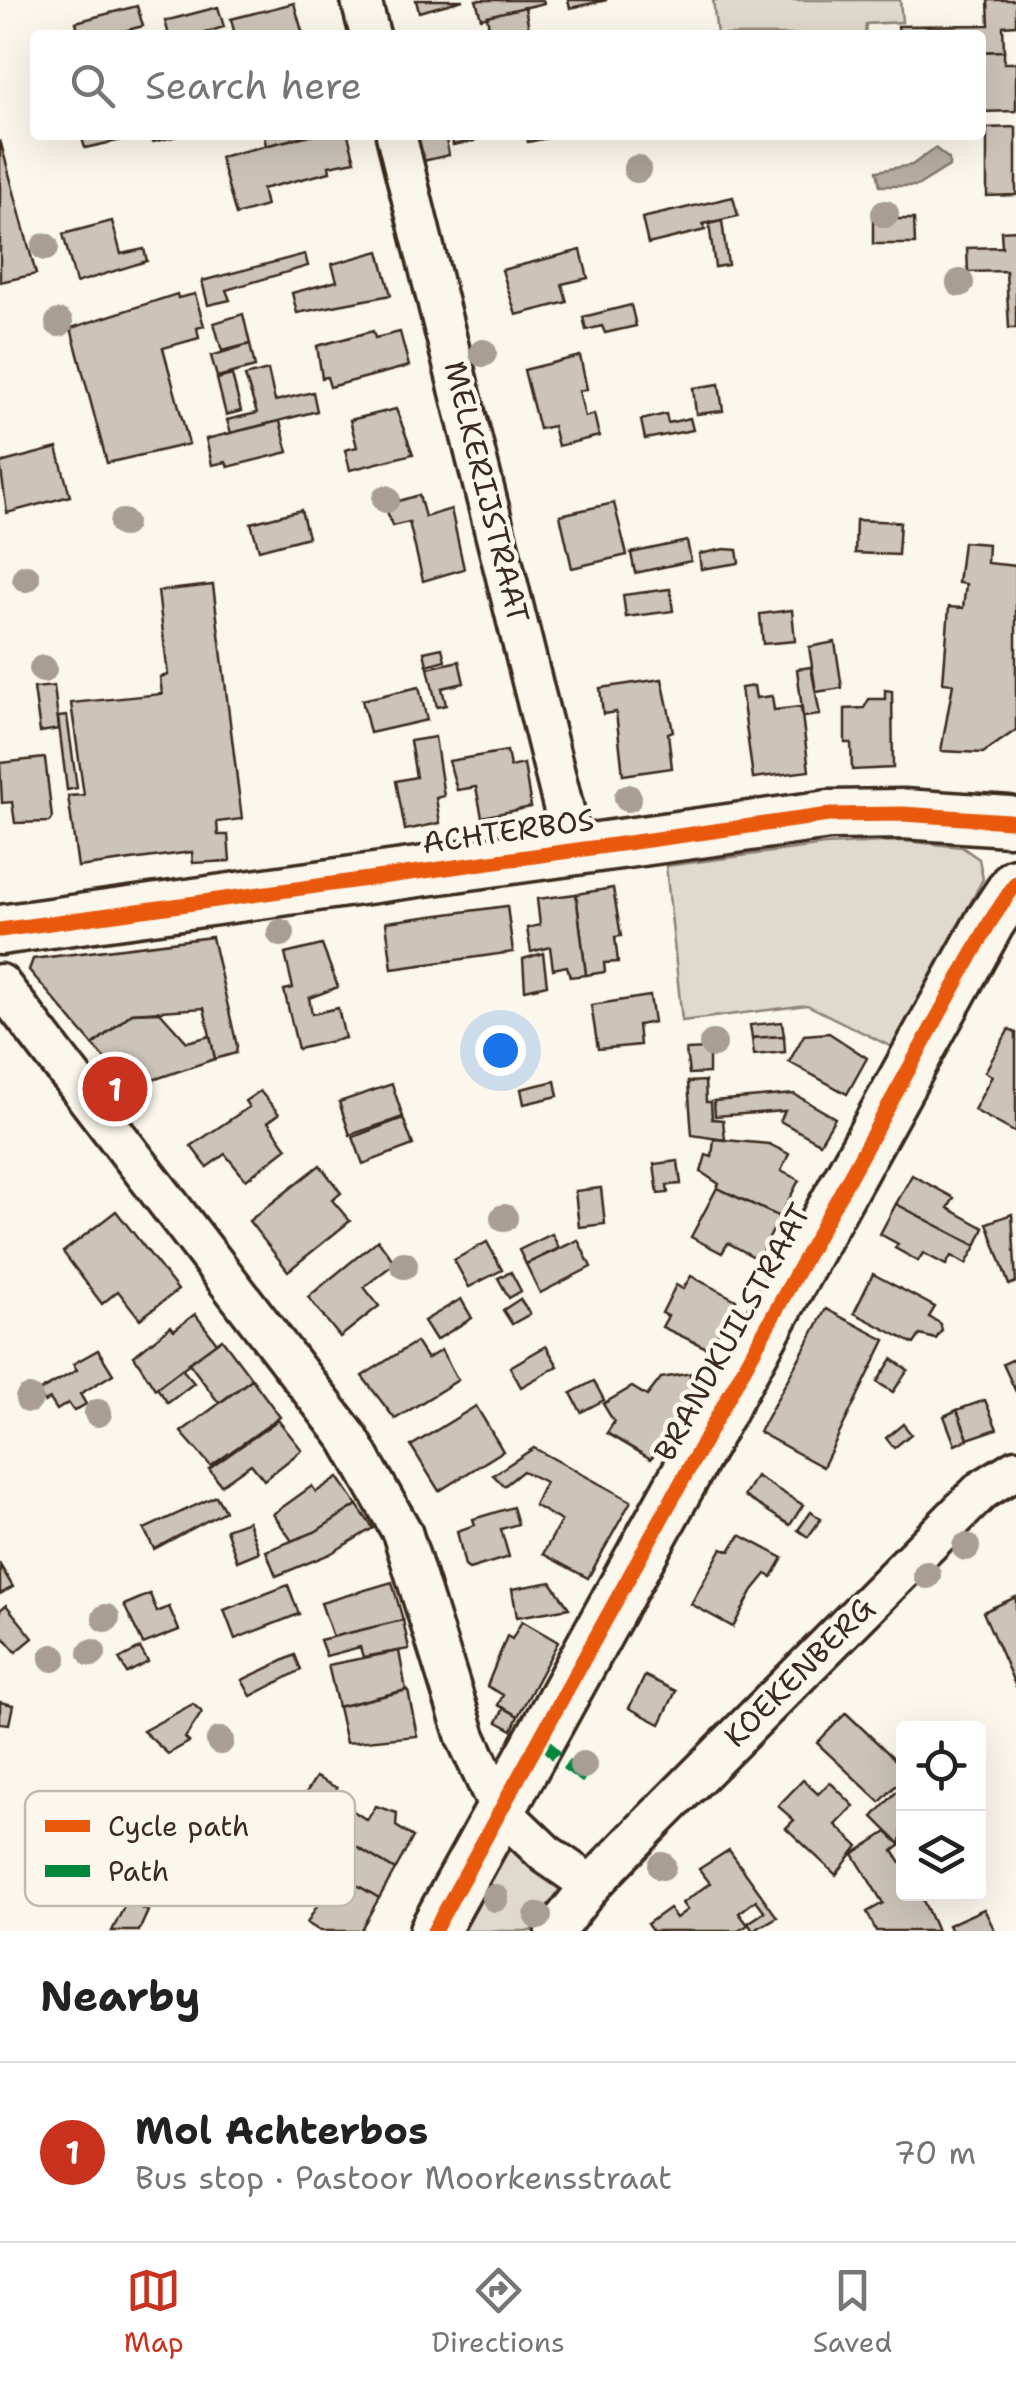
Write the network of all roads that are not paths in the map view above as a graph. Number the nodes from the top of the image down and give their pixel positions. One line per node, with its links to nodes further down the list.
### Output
1 (361, 0): 2 (street)
2 (369, 30)
3 (397, 140): 5 (street, MELKERIJSTRAAT)
4 (1013, 814): 5 (street, ACHTERBOS); 6 (street, ACHTERBOS)
5 (574, 850): 8 (street, ACHTERBOS)
6 (1016, 875)
7 (1016, 883): 11 (street, BRANDKUILSTRAAT)
8 (0, 930)
9 (0, 984): 11 (street)
10 (1016, 1469): 12 (street, KOEKENBERG)
11 (500, 1810): 12 (street); 13 (street, BRANDKUILSTRAAT)
12 (591, 1884): 14 (street, KOEKENBERG)
13 (434, 1931)
14 (555, 1931)

